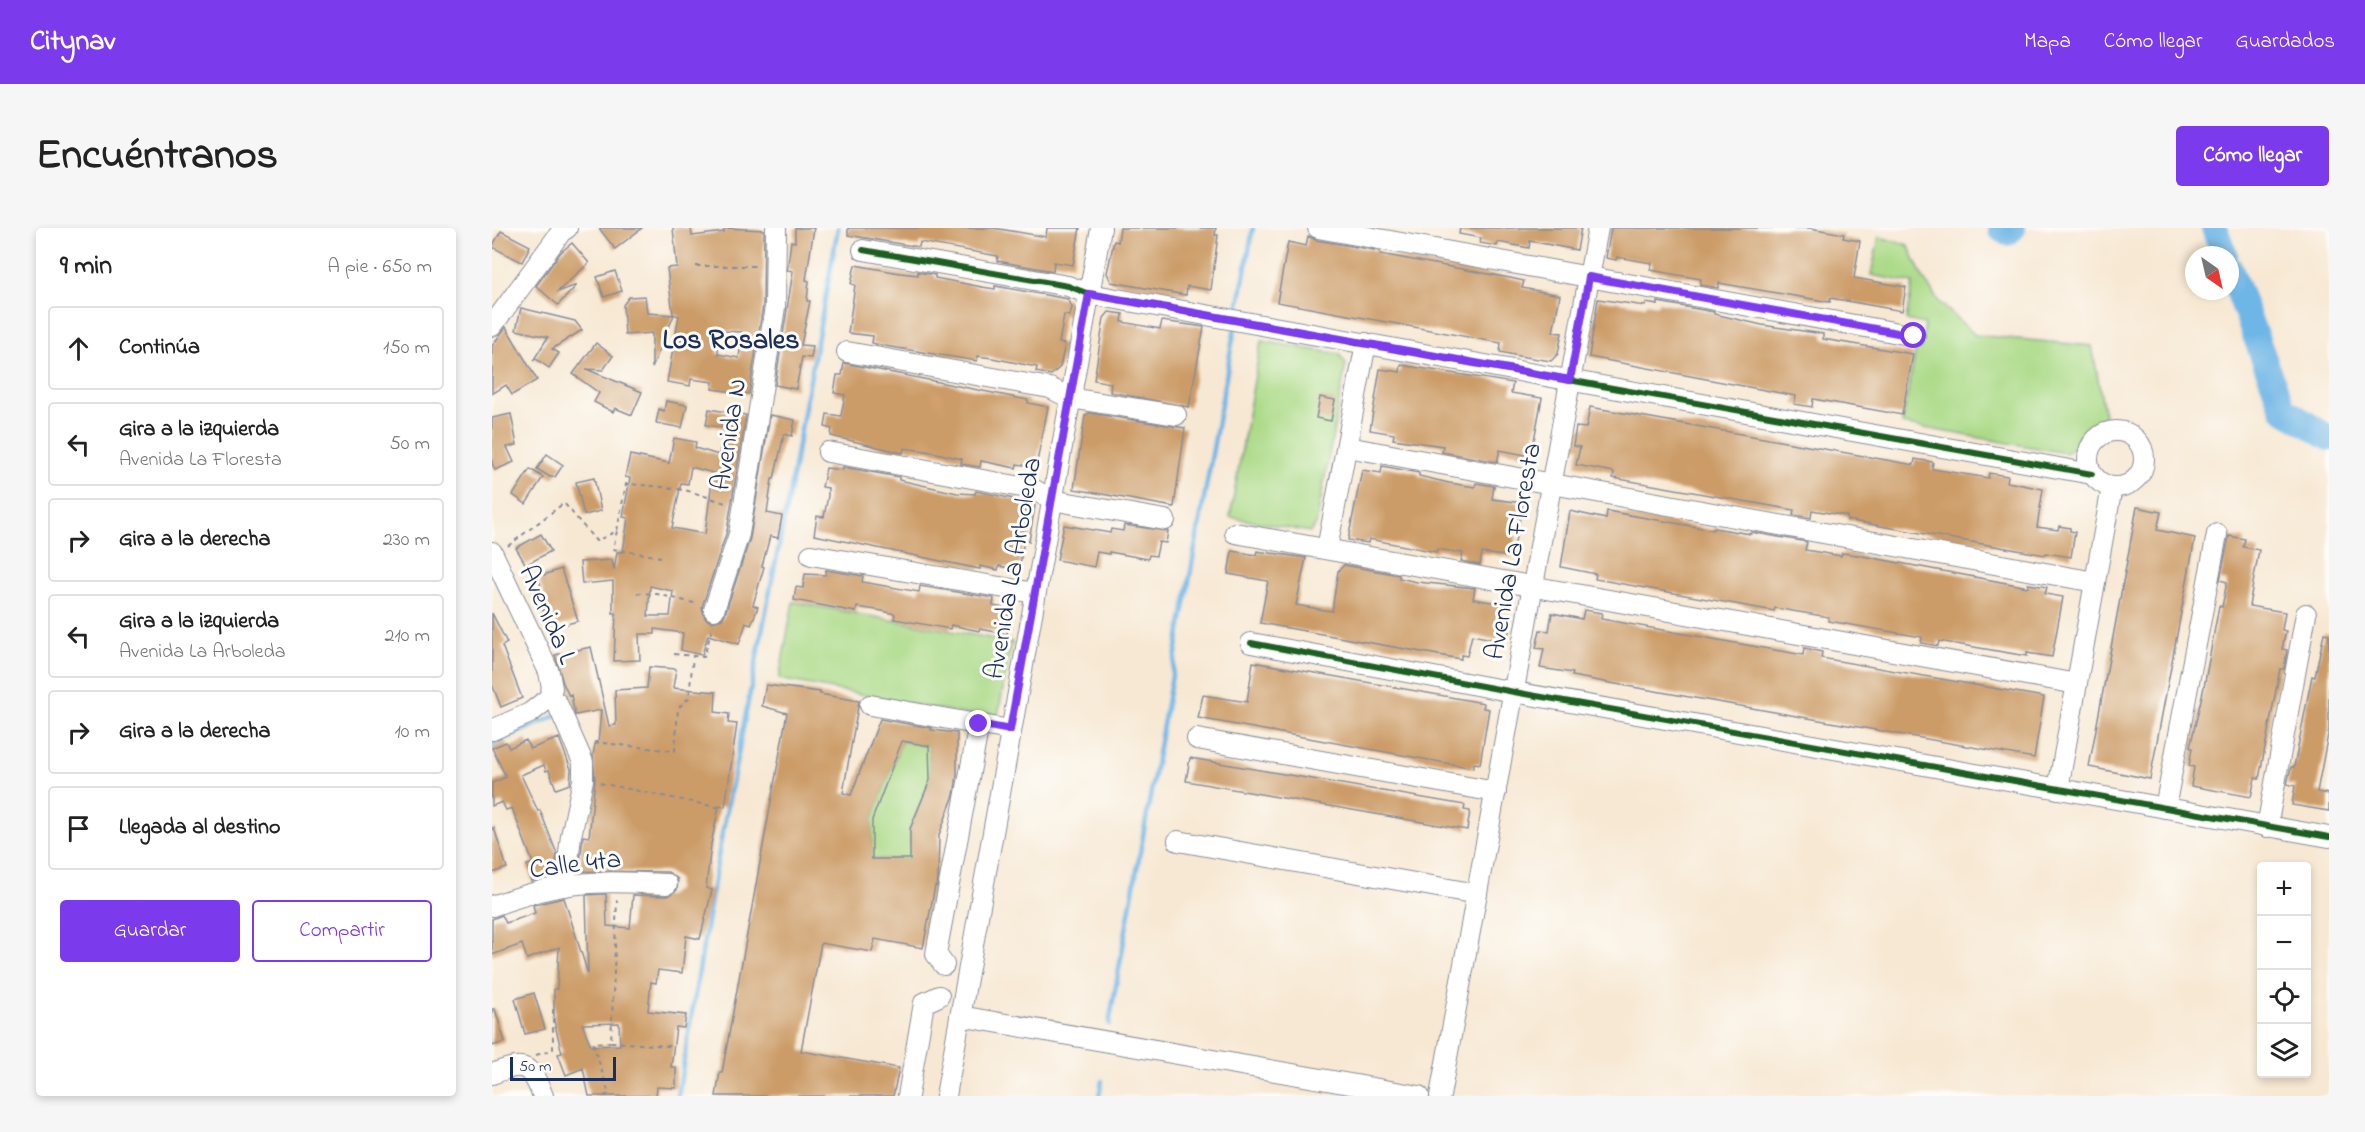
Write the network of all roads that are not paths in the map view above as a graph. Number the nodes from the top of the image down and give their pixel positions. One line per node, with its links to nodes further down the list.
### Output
1 (567, 228): 9 (street)
2 (776, 228): 31 (street, Avenida N)
3 (1101, 228): 8 (street, Avenida La Arboleda)
4 (1318, 228): 7 (street)
5 (1598, 228): 7 (street, Avenida La Floresta)
6 (863, 250): 8 (street)
7 (1589, 277): 10 (street); 13 (street, Avenida La Floresta)
8 (1089, 294): 11 (street); 14 (street, Avenida La Arboleda)
9 (492, 326)
10 (1914, 336)
11 (1365, 343): 13 (street); 16 (street)
12 (847, 352): 14 (street)
13 (1570, 380): 18 (street); 19 (street, Avenida La Floresta)
14 (1070, 398): 15 (street); 21 (street, Avenida La Arboleda)
15 (1176, 415)
16 (1347, 447): 19 (street); 25 (street)
17 (828, 452): 21 (street)
18 (2092, 474): 20 (street); 20 (street)
19 (1551, 485): 28 (street); 29 (street, Avenida La Floresta)
20 (2112, 487): 28 (street)
21 (1052, 500): 22 (street); 30 (street, Avenida La Arboleda)
22 (1165, 520)
23 (1236, 533): 25 (street)
24 (2217, 534): 44 (street)
25 (1328, 549): 29 (street)
26 (493, 554): 37 (street, Avenida L)
27 (811, 555): 30 (street)
28 (2095, 582): 34 (street)
29 (1533, 586): 34 (street); 35 (street, Avenida La Floresta)
30 (1035, 593): 40 (street, Avenida La Arboleda)
31 (714, 610)
32 (2306, 614): 45 (street)
33 (1251, 643): 35 (street)
34 (2076, 684): 42 (street)
35 (1514, 692): 42 (street); 43 (street, Avenida La Floresta)
36 (870, 705): 38 (street)
37 (558, 708): 39 (street); 49 (street)
38 (979, 724): 40 (street); 53 (street)
39 (492, 729)
40 (1010, 730): 52 (street, Avenida La Arboleda)
41 (1197, 739): 43 (street)
42 (2058, 789): 44 (street)
43 (1496, 792): 50 (street, Avenida La Floresta)
44 (2165, 808): 45 (street)
45 (2267, 826): 46 (street)
46 (2329, 837)
47 (1179, 841): 50 (street)
48 (667, 884): 49 (street, Calle 4ta)
49 (565, 886): 51 (street, Calle 4ta)
50 (1477, 894): 61 (street, Avenida La Floresta)
51 (492, 906)
52 (971, 954): 53 (street); 55 (street, Avenida La Arboleda)
53 (944, 965): 54 (street)
54 (939, 996): 55 (street); 58 (street)
55 (961, 1013): 59 (street, Avenida La Arboleda); 60 (street)
56 (492, 1074): 57 (street)
57 (543, 1096)
58 (908, 1096)
59 (945, 1096)
60 (1419, 1096)
61 (1440, 1096)

